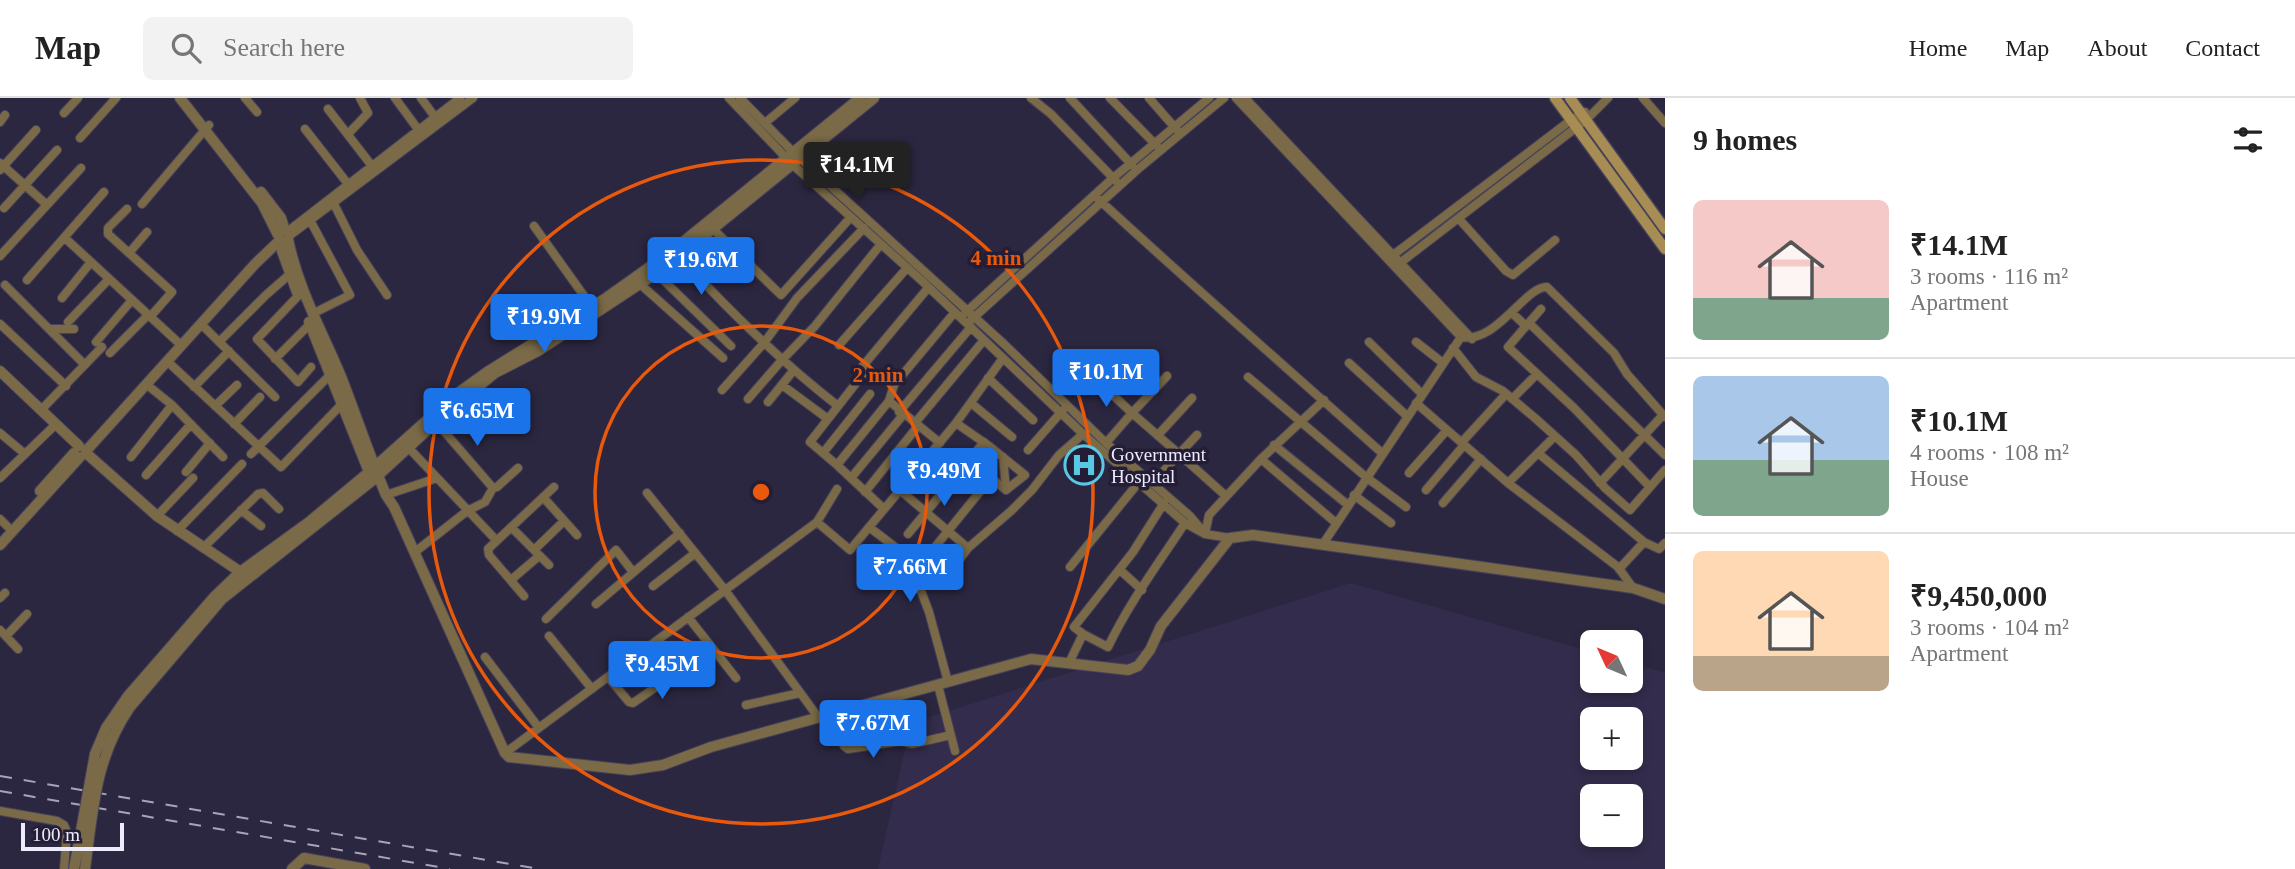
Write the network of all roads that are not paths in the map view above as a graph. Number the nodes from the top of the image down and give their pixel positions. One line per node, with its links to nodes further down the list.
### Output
1 (78, 98): 30 (street)
2 (116, 98): 42 (street)
3 (180, 98): 36 (street)
4 (187, 98): 36 (street)
5 (245, 98): 29 (street)
6 (360, 98): 41 (street)
7 (394, 98): 40 (street)
8 (421, 98): 32 (street)
9 (460, 98): 32 (street)
10 (473, 98): 40 (street)
11 (729, 98): 45 (street)
12 (795, 98): 33 (street)
13 (860, 98): 45 (street)
14 (874, 98): 45 (street)
15 (1031, 98): 50 (street)
16 (1070, 98): 48 (street)
17 (1110, 98): 43 (street)
18 (1149, 98): 39 (street)
19 (1209, 98): 39 (street)
20 (1224, 98): 39 (street)
21 (1236, 98): 77 (street)
22 (1245, 98): 77 (street)
23 (1555, 98): 35 (main road)
24 (1570, 98): 31 (main road)
25 (1608, 98): 31 (street)
26 (1643, 98): 34 (street)
27 (746, 100): 33 (street)
28 (328, 110): 41 (street)
29 (257, 112)
30 (64, 113)
31 (1583, 116): 35 (street); 67 (main road)
32 (435, 117): 40 (street)
33 (765, 122): 45 (street)
34 (1665, 123)
35 (1573, 124): 62 (street); 73 (main road); 77 (street)
36 (207, 127): 57 (street); 69 (street)
37 (305, 128): 51 (street)
38 (36, 130): 46 (street)
39 (1177, 130): 43 (street)
40 (421, 133): 47 (street); 58 (street)
41 (348, 134): 47 (street)
42 (80, 138)
43 (1157, 146): 48 (street)
44 (57, 150): 52 (street)
45 (793, 158): 61 (street); 66 (street); 81 (street); 97 (street)
46 (1, 166): 52 (street)
47 (372, 166): 51 (street)
48 (1134, 166): 50 (street); 53 (street)
49 (81, 168): 56 (street)
50 (1113, 178): 53 (street); 55 (street)
51 (348, 184): 69 (street)
52 (25, 185): 56 (street); 59 (street)
53 (1120, 185): 55 (street)
54 (104, 192): 70 (street)
55 (1097, 198): 96 (street); 97 (street); 149 (street)
56 (46, 204): 75 (street)
57 (142, 204)
58 (334, 204): 63 (street); 88 (street)
59 (4, 208)
60 (127, 209): 74 (street)
61 (850, 216): 65 (street); 66 (street)
62 (1460, 219): 71 (street); 79 (street)
63 (311, 222): 69 (street); 98 (street)
64 (534, 226): 92 (street)
65 (864, 228): 72 (street); 108 (street)
66 (713, 229): 76 (street)
67 (1665, 229)
68 (147, 232): 74 (street)
69 (283, 236): 82 (street); 98 (street); 100 (street); 109 (street)
70 (65, 238): 78 (street); 84 (street)
71 (1555, 240)
72 (881, 244): 80 (street); 119 (street)
73 (1665, 249)
74 (129, 253): 95 (street)
75 (0, 256)
76 (679, 256): 81 (street); 108 (street)
77 (1390, 258): 79 (street)
78 (91, 262): 83 (street); 90 (street)
79 (1397, 266): 103 (street)
80 (907, 268): 87 (street); 110 (street)
81 (653, 270): 85 (street); 92 (street); 111 (street)
82 (290, 274): 89 (street); 105 (street)
83 (109, 279): 91 (street); 102 (street)
84 (27, 280)
85 (640, 284): 115 (street); 166 (street)
86 (5, 285): 102 (street)
87 (928, 288): 97 (street); 157 (street)
88 (387, 295)
89 (298, 296): 98 (street); 118 (street)
90 (62, 298)
91 (132, 300): 95 (street); 112 (street)
92 (592, 307): 185 (street)
93 (1541, 309): 101 (street)
94 (1512, 313): 101 (street); 103 (street); 163 (street)
95 (149, 316): 109 (street); 112 (street)
96 (974, 317): 97 (street); 155 (street)
97 (964, 318): 104 (street); 148 (street); 160 (street)
98 (311, 319): 118 (street); 127 (street)
99 (0, 324): 137 (street)
100 (201, 324): 105 (street); 109 (street)
101 (1528, 325): 128 (street); 179 (street)
102 (50, 330): 123 (street)
103 (1463, 334): 113 (street)
104 (984, 340): 116 (street); 171 (street)
105 (219, 342): 114 (street)
106 (1369, 342): 142 (street)
107 (1416, 342): 122 (street)
108 (764, 343): 119 (street); 139 (street)
109 (179, 344): 120 (street); 190 (street)
110 (839, 345)
111 (731, 346)
112 (103, 347): 123 (street)
113 (1453, 348): 122 (street); 145 (street)
114 (229, 351): 138 (street); 144 (street)
115 (723, 358)
116 (1003, 358): 132 (street); 159 (street)
117 (1144, 358): 141 (street)
118 (275, 359): 124 (street)
119 (782, 360): 126 (street); 147 (street)
120 (167, 361): 134 (street); 138 (street)
121 (1349, 363): 162 (street)
122 (1443, 363): 142 (street)
123 (85, 365): 137 (street)
124 (311, 367)
125 (0, 371): 158 (street)
126 (793, 371): 136 (street); 157 (street)
127 (333, 372): 154 (street); 189 (street); 207 (street)
128 (1537, 374): 145 (street); 202 (street)
129 (1167, 376): 161 (street)
130 (1248, 377): 167 (street)
131 (0, 378): 172 (street)
132 (988, 378): 151 (street); 165 (street)
133 (1100, 383): 141 (street)
134 (146, 384): 153 (street); 190 (street)
135 (237, 385): 156 (street)
136 (782, 385): 150 (street); 164 (street)
137 (66, 386): 158 (street)
138 (194, 387): 156 (street)
139 (722, 390)
140 (870, 394): 191 (street)
141 (1110, 394): 161 (street)
142 (1422, 394): 152 (street)
143 (260, 397): 170 (street)
144 (275, 397)
145 (1509, 397): 178 (street); 186 (street)
146 (1192, 398): 176 (street)
147 (748, 399)
148 (889, 401): 160 (street); 204 (street)
149 (1324, 401): 167 (street); 192 (street)
150 (768, 402)
151 (971, 402): 168 (street); 180 (street)
152 (1416, 403): 162 (street); 173 (street)
153 (172, 405): 169 (street); 197 (street)
154 (341, 405): 189 (street); 207 (street)
155 (1067, 405): 159 (street); 184 (street)
156 (215, 406): 170 (street)
157 (838, 406): 164 (street)
158 (41, 410): 190 (street)
159 (1060, 412): 175 (street); 188 (street)
160 (901, 413): 171 (street); 213 (street)
161 (1132, 413): 176 (street); 184 (street)
162 (1407, 416): 192 (street)
163 (1664, 416): 179 (street)
164 (828, 419): 191 (street)
165 (1033, 421)
166 (436, 422): 185 (street); 220 (street)
167 (1303, 422): 187 (street); 210 (street)
168 (956, 423): 181 (street); 183 (street)
169 (191, 424): 182 (street); 209 (street)
170 (234, 424): 189 (street)
171 (916, 424): 183 (street); 226 (street)
172 (52, 428): 190 (street); 194 (street)
173 (1447, 430): 186 (street); 208 (street)
174 (0, 433): 194 (street)
175 (1083, 434): 214 (street); 264 (street)
176 (1158, 435): 195 (street)
177 (1198, 435): 195 (street)
178 (1555, 436): 193 (street); 215 (street)
179 (1645, 436): 196 (street); 202 (street)
180 (1013, 437)
181 (984, 442): 199 (street); 239 (street)
182 (210, 443): 198 (street); 240 (street)
183 (940, 443): 224 (street)
184 (1106, 443): 217 (street)
185 (405, 444): 207 (street); 212 (street)
186 (1463, 444): 201 (street); 223 (street)
187 (1274, 445): 200 (street); 233 (street)
188 (1028, 450)
189 (254, 451)
190 (82, 453): 240 (street); 243 (street); 262 (street)
191 (823, 453): 204 (street)
192 (1382, 453): 210 (street)
193 (1538, 453): 216 (street); 259 (street)
194 (25, 454): 211 (street)
195 (1179, 454): 217 (street); 229 (street)
196 (1665, 455)
197 (131, 457)
198 (223, 457)
199 (1003, 457): 222 (street); 222 (street)
200 (1261, 459): 229 (street); 245 (street)
201 (1481, 459): 216 (street); 232 (street)
202 (1622, 459): 215 (street); 219 (street)
203 (242, 464): 250 (street)
204 (837, 465): 213 (street)
205 (518, 468): 220 (street)
206 (1665, 470): 219 (street)
207 (374, 473): 225 (street); 275 (street)
208 (1409, 473)
209 (146, 475)
210 (1366, 477): 228 (street); 234 (street)
211 (0, 478)
212 (436, 478): 225 (street); 238 (street)
213 (851, 478): 226 (street)
214 (1139, 482): 231 (street); 270 (street)
215 (1600, 482): 219 (street)
216 (1508, 483): 271 (street)
217 (1153, 484): 254 (street)
218 (554, 487): 230 (street)
219 (1650, 487)
220 (493, 488): 238 (street)
221 (837, 489): 242 (street)
222 (1006, 490): 251 (street)
223 (1426, 490)
224 (901, 491): 236 (street); 239 (street)
225 (385, 492): 265 (street)
226 (865, 492): 236 (street)
227 (647, 493): 252 (street)
228 (1354, 495): 233 (street); 246 (street)
229 (1226, 496): 254 (street)
230 (543, 497): 241 (street); 248 (street)
231 (1164, 503): 244 (street); 272 (street)
232 (1443, 503)
233 (1348, 505): 245 (street)
234 (1406, 507)
235 (279, 509): 237 (street)
236 (884, 509): 249 (street)
237 (241, 510): 247 (street); 263 (street)
238 (467, 511): 258 (street); 265 (street)
239 (925, 511): 251 (street); 253 (street)
240 (157, 516): 250 (street)
241 (564, 521): 255 (street); 267 (street)
242 (817, 522): 249 (street); 279 (street)
243 (4, 523): 256 (street)
244 (1185, 523): 254 (street); 280 (street)
245 (1336, 523): 261 (street)
246 (1391, 523)
247 (261, 526)
248 (511, 527): 258 (street); 267 (street)
249 (869, 527): 297 (street)
250 (177, 531): 263 (street)
251 (947, 531): 264 (street); 266 (street)
252 (680, 533): 268 (street); 273 (street)
253 (908, 534)
254 (1205, 534): 257 (street)
255 (577, 535)
256 (0, 536)
257 (1230, 538): 261 (street); 294 (street)
258 (496, 540): 276 (street)
259 (1644, 542): 260 (street); 271 (street)
260 (1665, 542)
261 (1323, 544): 278 (street)
262 (0, 545)
263 (203, 548): 275 (street)
264 (968, 548): 274 (street)
265 (415, 552): 306 (street)
266 (931, 552)
267 (537, 553): 269 (street); 276 (street)
268 (694, 554): 277 (street); 279 (street)
269 (549, 565)
270 (1070, 568)
271 (1619, 569): 278 (street)
272 (1120, 570): 280 (street); 289 (street)
273 (634, 572): 284 (street); 287 (street)
274 (950, 572)
275 (244, 574): 282 (street)
276 (511, 580): 281 (street)
277 (653, 586)
278 (1633, 588): 283 (street)
279 (725, 590): 286 (street); 299 (street)
280 (1142, 590): 289 (street)
281 (524, 596)
282 (219, 598): 309 (street, bridge); 310 (street, bridge)
283 (1665, 600)
284 (596, 604)
285 (27, 614): 288 (street)
286 (688, 617): 291 (street); 296 (street)
287 (546, 619)
288 (3, 633): 292 (street)
289 (1083, 634): 294 (street)
290 (549, 636): 298 (street)
291 (651, 645): 295 (street); 295 (street)
292 (18, 649)
293 (485, 657): 303 (street)
294 (1069, 663): 297 (street)
295 (608, 677): 298 (street)
296 (736, 678)
297 (943, 683): 301 (street); 304 (street)
298 (592, 688): 303 (street)
299 (800, 693): 300 (street); 302 (street)
300 (746, 705)
301 (833, 713): 302 (street); 304 (street)
302 (818, 717): 306 (street)
303 (539, 728): 306 (street)
304 (951, 735): 305 (street)
305 (956, 751)
306 (505, 753)
307 (0, 811): 308 (street)
308 (64, 869)
309 (74, 869)
310 (85, 869)
311 (292, 869): 312 (street)
312 (365, 869)

